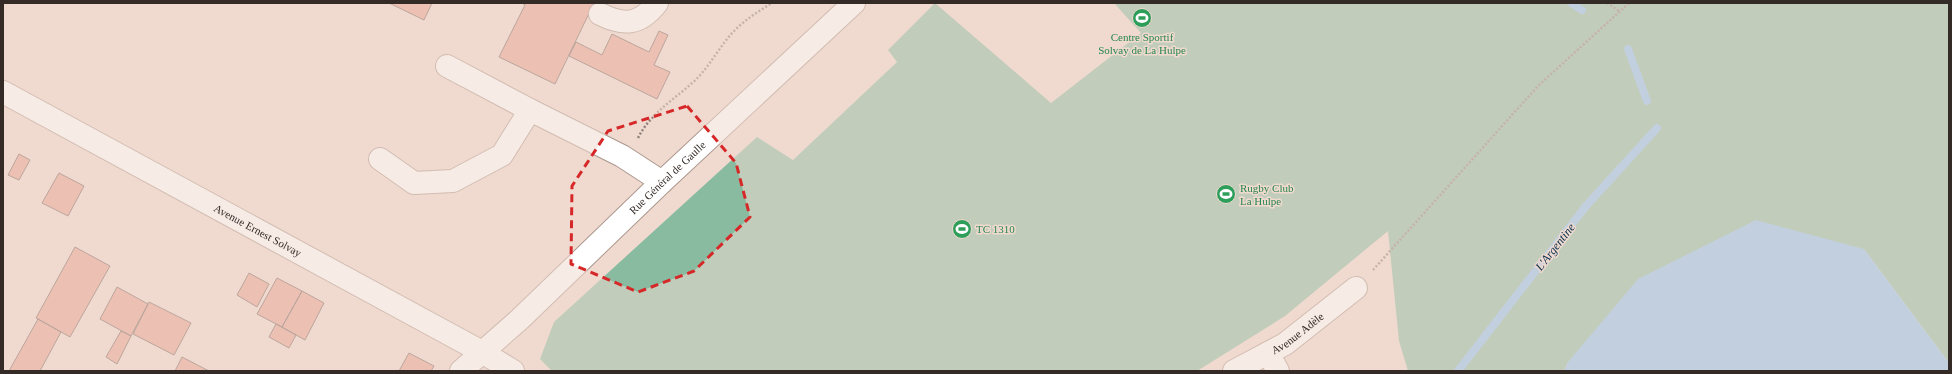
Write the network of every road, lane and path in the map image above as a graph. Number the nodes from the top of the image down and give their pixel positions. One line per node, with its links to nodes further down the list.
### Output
1 (657, 3): 7 (street)
2 (772, 3): 12 (path)
3 (854, 3): 13 (street, Rue Général de Gaulle)
4 (1607, 3): 6 (path)
5 (1629, 3): 6 (path)
6 (1619, 12): 14 (path)
7 (600, 14)
8 (446, 66): 10 (street)
9 (3, 92): 15 (street, Avenue Ernest Solvay)
10 (530, 110): 11 (street); 12 (street)
11 (380, 159)
12 (626, 159): 13 (street)
13 (662, 182): 15 (street, Rue Général de Gaulle)
14 (1356, 288): 16 (street, Avenue Adèle)
15 (482, 352): 17 (street, Rue Général de Gaulle); 18 (street, Avenue Ernest Solvay)
16 (1273, 362): 19 (street, Avenue Adèle)
17 (461, 371)
18 (513, 371)
19 (1234, 371)

